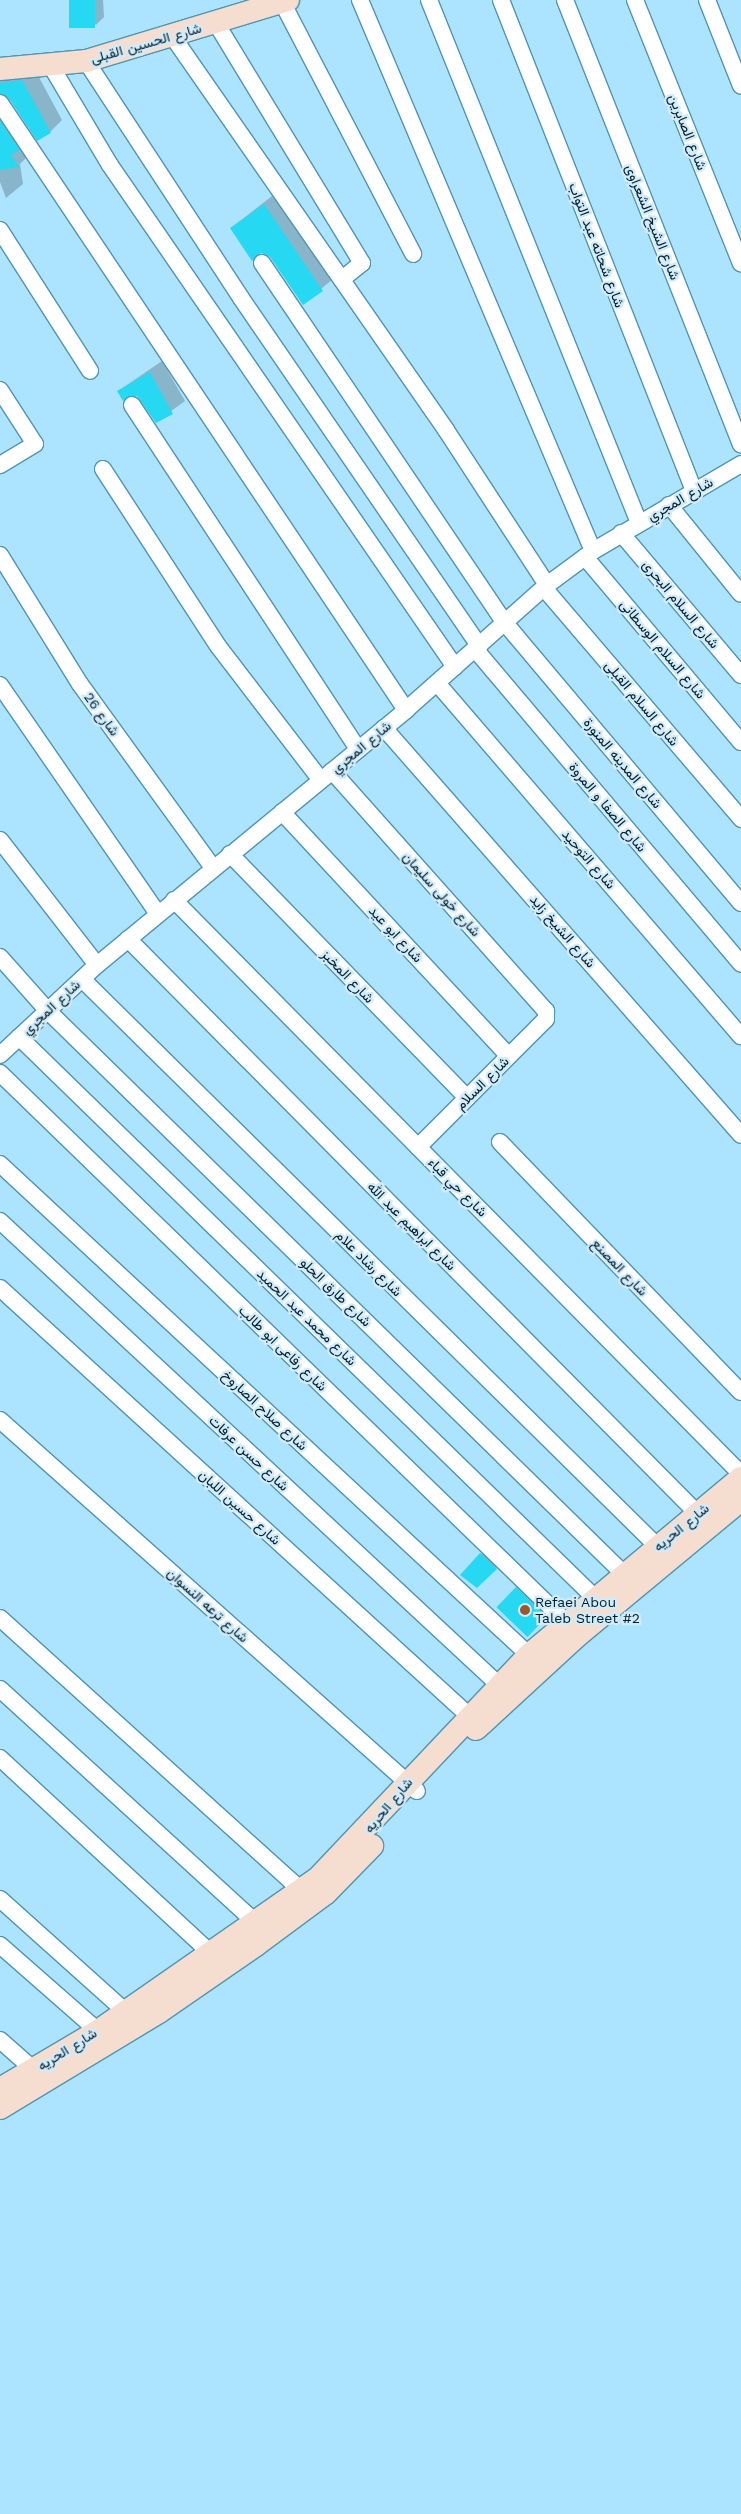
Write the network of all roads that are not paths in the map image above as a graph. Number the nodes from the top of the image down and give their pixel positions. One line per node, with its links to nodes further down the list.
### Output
1 (360, 0): 31 (street, شارع السلام الوسطانى)
2 (430, 0): 29 (street)
3 (500, 0): 27 (street, شارع شحاته عبد التواب)
4 (565, 0): 23 (street, شارع الشيخ الشعراوى)
5 (635, 0): 18 (street, شارع الصابرين)
6 (707, 0): 13 (street)
7 (285, 1): 8 (main road, شارع الحسين القبلى); 16 (street)
8 (216, 23): 9 (main road, شارع الحسين القبلى); 19 (street)
9 (173, 37): 10 (main road, شارع الحسين القبلى); 19 (street, شارع السلام القبلى)
10 (86, 60): 11 (main road, شارع الحسين القبلى); 36 (street, شارع الصفا و المروة)
11 (50, 66): 12 (main road, شارع الحسين القبلى); 37 (street)
12 (0, 69)
13 (741, 86)
14 (0, 103): 41 (street)
15 (0, 230): 20 (street)
16 (413, 254)
17 (262, 263): 35 (street, شارع المدينه المنورة)
18 (741, 264)
19 (342, 279): 33 (street, شارع السلام القبلى)
20 (90, 371)
21 (0, 390): 24 (street)
22 (132, 405): 44 (street)
23 (741, 444)
24 (0, 465)
25 (740, 466): 27 (street, شارع المجري)
26 (103, 469): 45 (street, شارع خولى سليمان)
27 (694, 491): 28 (street, شارع المجري)
28 (669, 505): 29 (street, شارع المجري); 34 (street)
29 (639, 523): 30 (street, شارع المجري)
30 (621, 533): 31 (street, شارع المجري); 38 (street, شارع السلام البحرى)
31 (589, 554): 33 (street, شارع المجري); 43 (street, شارع السلام الوسطانى)
32 (0, 555): 50 (street, شارع 26)
33 (546, 586): 35 (street, شارع المجري); 47 (street, شارع السلام القبلى)
34 (741, 594)
35 (505, 623): 36 (street, شارع المجري); 52 (street, شارع المدينه المنورة)
36 (477, 648): 37 (street, شارع المجري); 56 (street, شارع الصفا و المروة)
37 (455, 667): 39 (street, شارع المجري)
38 (741, 675)
39 (437, 683): 41 (street, شارع المجري); 61 (street, شارع التوحيد)
40 (0, 685): 53 (street)
41 (406, 710): 42 (street, شارع المجري)
42 (384, 728): 44 (street, شارع المجري); 67 (street, شارع الشيخ زايد)
43 (741, 742)
44 (358, 749): 45 (street, شارع المجري)
45 (326, 776): 46 (street, شارع المجري); 60 (street, شارع خولى سليمان)
46 (282, 812): 49 (street, شارع المجري); 64 (street, شارع ابو عيد)
47 (741, 819)
48 (0, 840): 57 (street)
49 (230, 854): 50 (street, شارع المجري); 66 (street, شارع المخبز)
50 (213, 868): 51 (street, شارع المجري)
51 (174, 900): 53 (street, شارع المجري); 69 (street, شارع حي قباء)
52 (741, 903)
53 (158, 914): 54 (street, شارع المجري)
54 (128, 939): 57 (street, شارع المجري); 77 (street, شارع ابراهيم عبد الله)
55 (0, 957): 59 (street, شارع طارق الحلو)
56 (741, 964)
57 (97, 965): 58 (street, شارع المجري)
58 (82, 979): 59 (street, شارع المجري); 78 (street, شارع رشاد علام)
59 (48, 1010): 62 (street, شارع المجري); 79 (street, شارع طارق الحلو)
60 (546, 1019): 64 (street, شارع السلام)
61 (741, 1036)
62 (20, 1037): 63 (street, شارع المجري); 80 (street, شارع محمد عبد الحميد)
63 (0, 1055)
64 (509, 1056): 66 (street, شارع السلام)
65 (0, 1073): 82 (street, شارع رفاعى ابو طالب)
66 (467, 1098): 69 (street, شارع السلام)
67 (741, 1135)
68 (500, 1142): 73 (street, شارع المصنع)
69 (418, 1147): 75 (street, شارع حي قباء)
70 (0, 1164): 83 (street, شارع صلاح الصاروخ)
71 (0, 1221): 84 (street, شارع حسن عرفات)
72 (0, 1288): 86 (street, شارع حسين اللبان)
73 (741, 1392)
74 (0, 1420): 88 (street, شارع ترعه النسوان)
75 (741, 1476): 77 (main road, شارع الحريه)
76 (741, 1500): 86 (main road, شارع الحريه)
77 (697, 1513): 78 (main road, شارع الحريه)
78 (657, 1546): 79 (main road, شارع الحريه)
79 (624, 1574): 80 (main road, شارع الحريه)
80 (594, 1598): 82 (main road, شارع الحريه)
81 (0, 1618): 89 (street)
82 (566, 1623): 83 (main road, شارع الحريه)
83 (529, 1655): 84 (main road, شارع الحريه)
84 (499, 1685): 86 (main road, شارع الحريه)
85 (0, 1689): 91 (street)
86 (474, 1720): 88 (main road, شارع الحريه)
87 (0, 1758): 93 (street)
88 (412, 1786): 89 (main road, شارع الحريه); 99 (main road, شارع الحريه)
89 (302, 1890): 91 (main road, شارع الحريه)
90 (0, 1899): 94 (street)
91 (257, 1924): 93 (main road, شارع الحريه)
92 (0, 1945): 95 (street)
93 (212, 1954): 94 (main road, شارع الحريه)
94 (126, 2012): 95 (main road, شارع الحريه)
95 (98, 2031): 97 (main road, شارع الحريه)
96 (0, 2040): 97 (street)
97 (34, 2070): 98 (main road, شارع الحريه)
98 (0, 2089)
99 (0, 2108)

